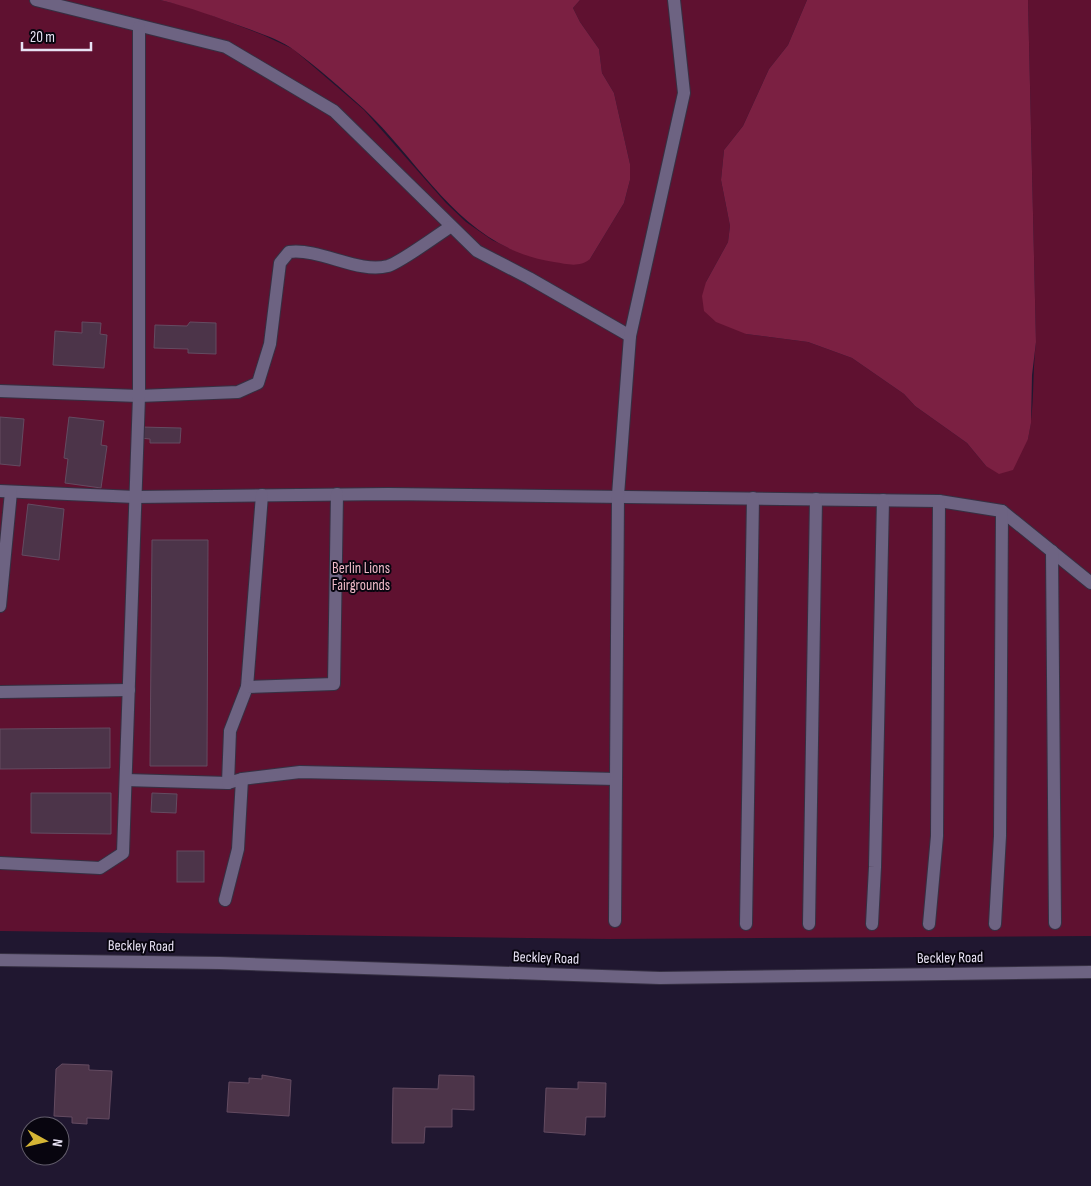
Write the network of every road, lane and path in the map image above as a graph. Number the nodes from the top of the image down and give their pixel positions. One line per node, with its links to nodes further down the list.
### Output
1 (36, 0): 3 (street)
2 (674, 0): 5 (street)
3 (139, 27): 4 (street); 7 (street)
4 (450, 227): 5 (street); 7 (street)
5 (630, 336): 11 (street)
6 (0, 391): 7 (street)
7 (139, 396): 12 (street)
8 (6, 492): 12 (street); 20 (street)
9 (337, 494): 10 (street); 11 (street); 21 (street)
10 (262, 495): 12 (street); 21 (street)
11 (618, 495): 13 (street); 25 (street)
12 (135, 496): 22 (street)
13 (753, 498): 14 (street); 32 (street)
14 (816, 499): 15 (street); 33 (street)
15 (883, 500): 16 (street); 34 (street)
16 (939, 501): 17 (street); 35 (street)
17 (1002, 511): 18 (street); 36 (street)
18 (1052, 551): 19 (street); 31 (street)
19 (1091, 583)
20 (0, 606)
21 (247, 687): 27 (street)
22 (129, 690): 23 (street); 26 (street)
23 (0, 692)
24 (242, 779): 25 (street); 27 (street); 29 (street)
25 (616, 779): 30 (street)
26 (126, 780): 27 (street); 28 (street)
27 (228, 783)
28 (0, 863)
29 (225, 900)
30 (615, 921)
31 (1055, 923)
32 (746, 924)
33 (809, 924)
34 (872, 924)
35 (929, 924)
36 (995, 924)
37 (0, 960): 38 (street, Beckley Road)
38 (1091, 972)

